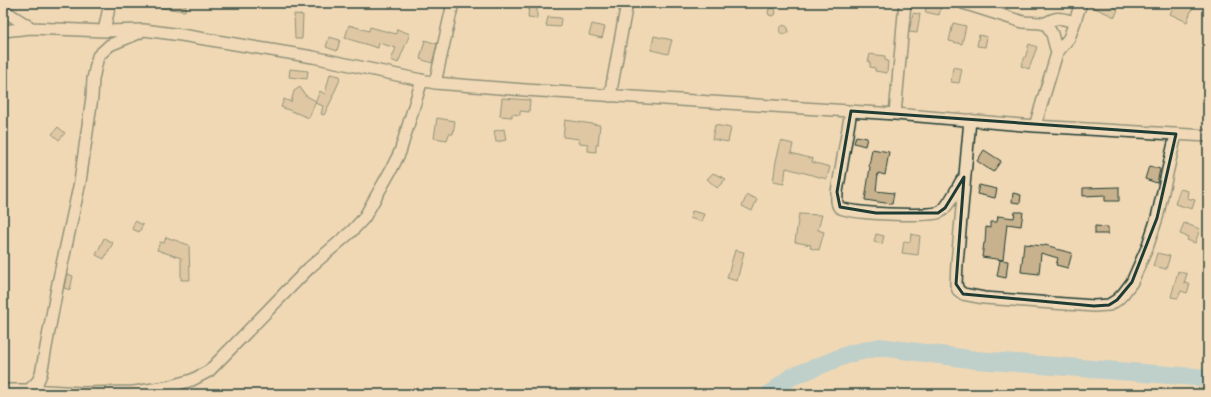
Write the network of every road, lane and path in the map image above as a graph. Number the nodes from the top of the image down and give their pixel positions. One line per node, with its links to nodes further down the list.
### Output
1 (110, 3): 13 (street)
2 (453, 3): 16 (street)
3 (627, 3): 17 (street)
4 (906, 3): 19 (street)
5 (964, 3): 9 (street)
6 (1081, 3): 8 (street)
7 (3, 10): 10 (street)
8 (1075, 22): 9 (street); 14 (street)
9 (1044, 24): 14 (street)
10 (31, 28): 12 (street); 13 (street)
11 (144, 30): 13 (street); 15 (street); 26 (street)
12 (3, 31)
13 (104, 31)
14 (1057, 53): 21 (street)
15 (422, 80): 16 (street); 26 (street)
16 (434, 83): 17 (street)
17 (610, 96): 18 (street)
18 (851, 111): 19 (street); 24 (street)
19 (895, 114): 20 (street)
20 (970, 120): 21 (street); 24 (street)
21 (1035, 126): 22 (street)
22 (1176, 134): 23 (street); 24 (street)
23 (1208, 136)
24 (964, 176)
25 (3, 390): 26 (street)
26 (29, 390)

